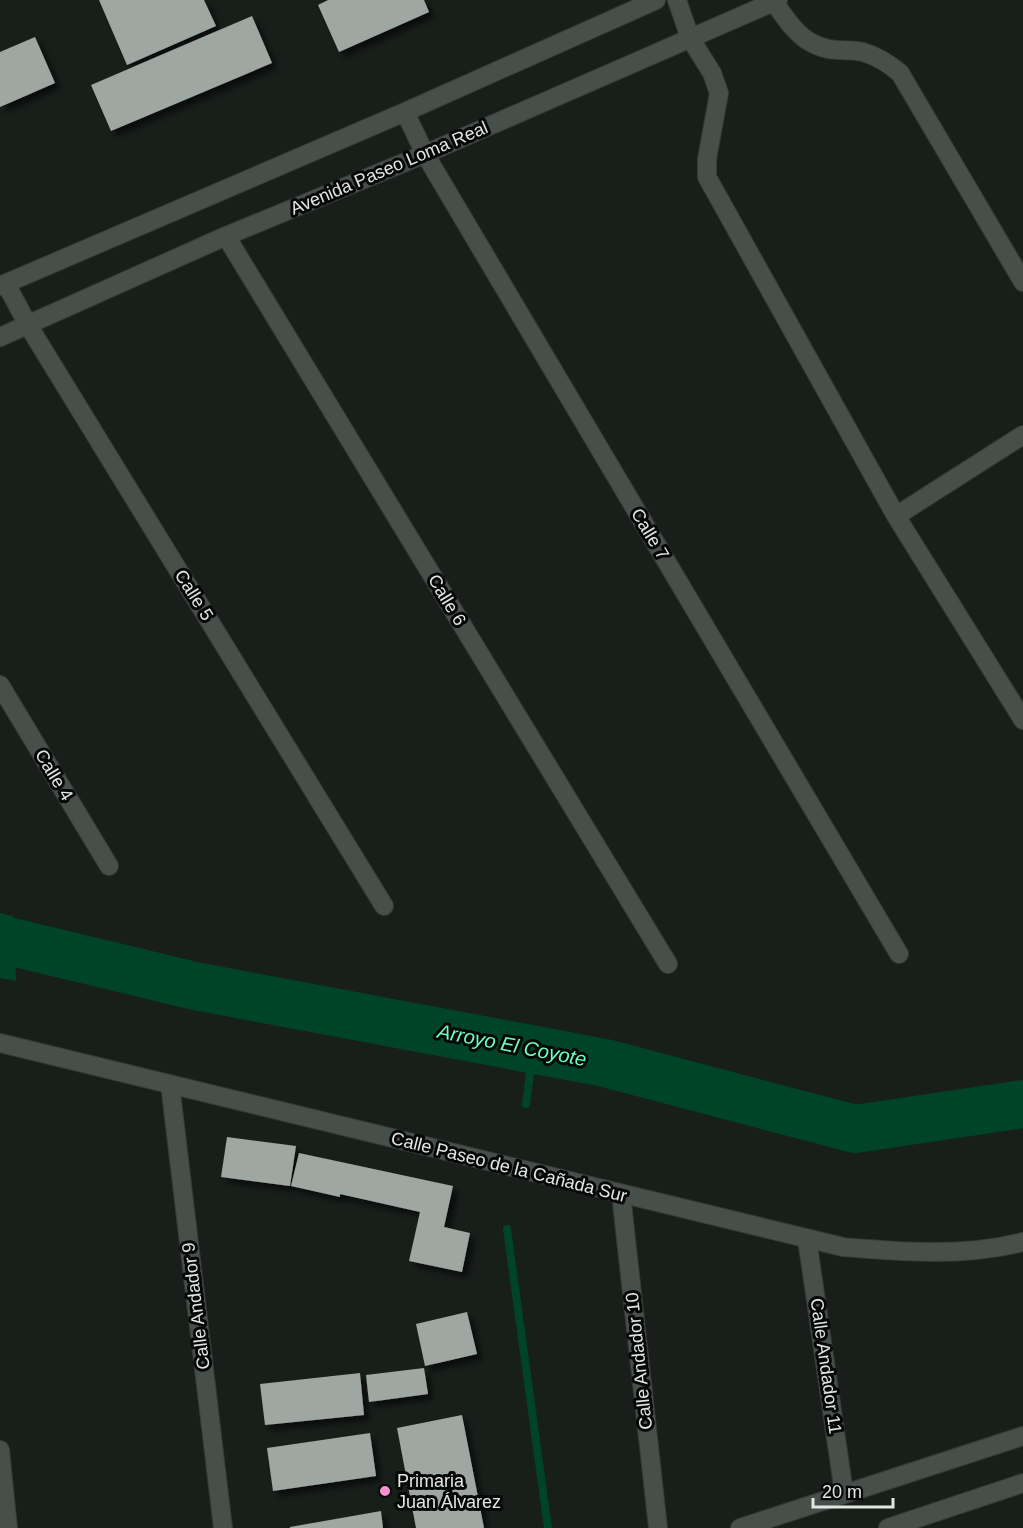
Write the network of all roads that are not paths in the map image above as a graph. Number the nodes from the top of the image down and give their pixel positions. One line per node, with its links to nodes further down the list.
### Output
1 (656, 0): 5 (street)
2 (677, 0): 4 (street)
3 (776, 1): 4 (street, Avenida Paseo Loma Real); 8 (street)
4 (690, 38): 6 (street, Avenida Paseo Loma Real); 13 (street)
5 (405, 112): 6 (street, Calle 7); 9 (street)
6 (425, 154): 7 (street, Avenida Paseo Loma Real); 18 (street, Calle 7)
7 (226, 236): 10 (street, Avenida Paseo Loma Real); 19 (street, Calle 6)
8 (1023, 282)
9 (3, 285): 10 (street, Calle 5)
10 (28, 325): 11 (street, Avenida Paseo Loma Real); 17 (street, Calle 5)
11 (0, 337)
12 (1023, 435): 13 (street)
13 (896, 516): 15 (street)
14 (0, 685): 16 (street, Calle 4)
15 (1023, 720)
16 (109, 866)
17 (384, 906)
18 (899, 954)
19 (668, 964)
20 (0, 1043): 21 (street, Calle Paseo de la Cañada Sur)
21 (170, 1084): 22 (street, Calle Paseo de la Cañada Sur); 30 (street, Calle Andador 9)
22 (621, 1194): 23 (street, Calle Paseo de la Cañada Sur); 31 (street, Calle Andador 10)
23 (807, 1239): 24 (street, Calle Paseo de la Cañada Sur); 28 (street, Calle Andador 11)
24 (1023, 1242)
25 (1023, 1436): 28 (street)
26 (0, 1450): 29 (street)
27 (1023, 1484): 33 (street)
28 (844, 1493): 32 (street)
29 (8, 1528)
30 (223, 1528)
31 (658, 1528)
32 (740, 1528)
33 (888, 1528)

